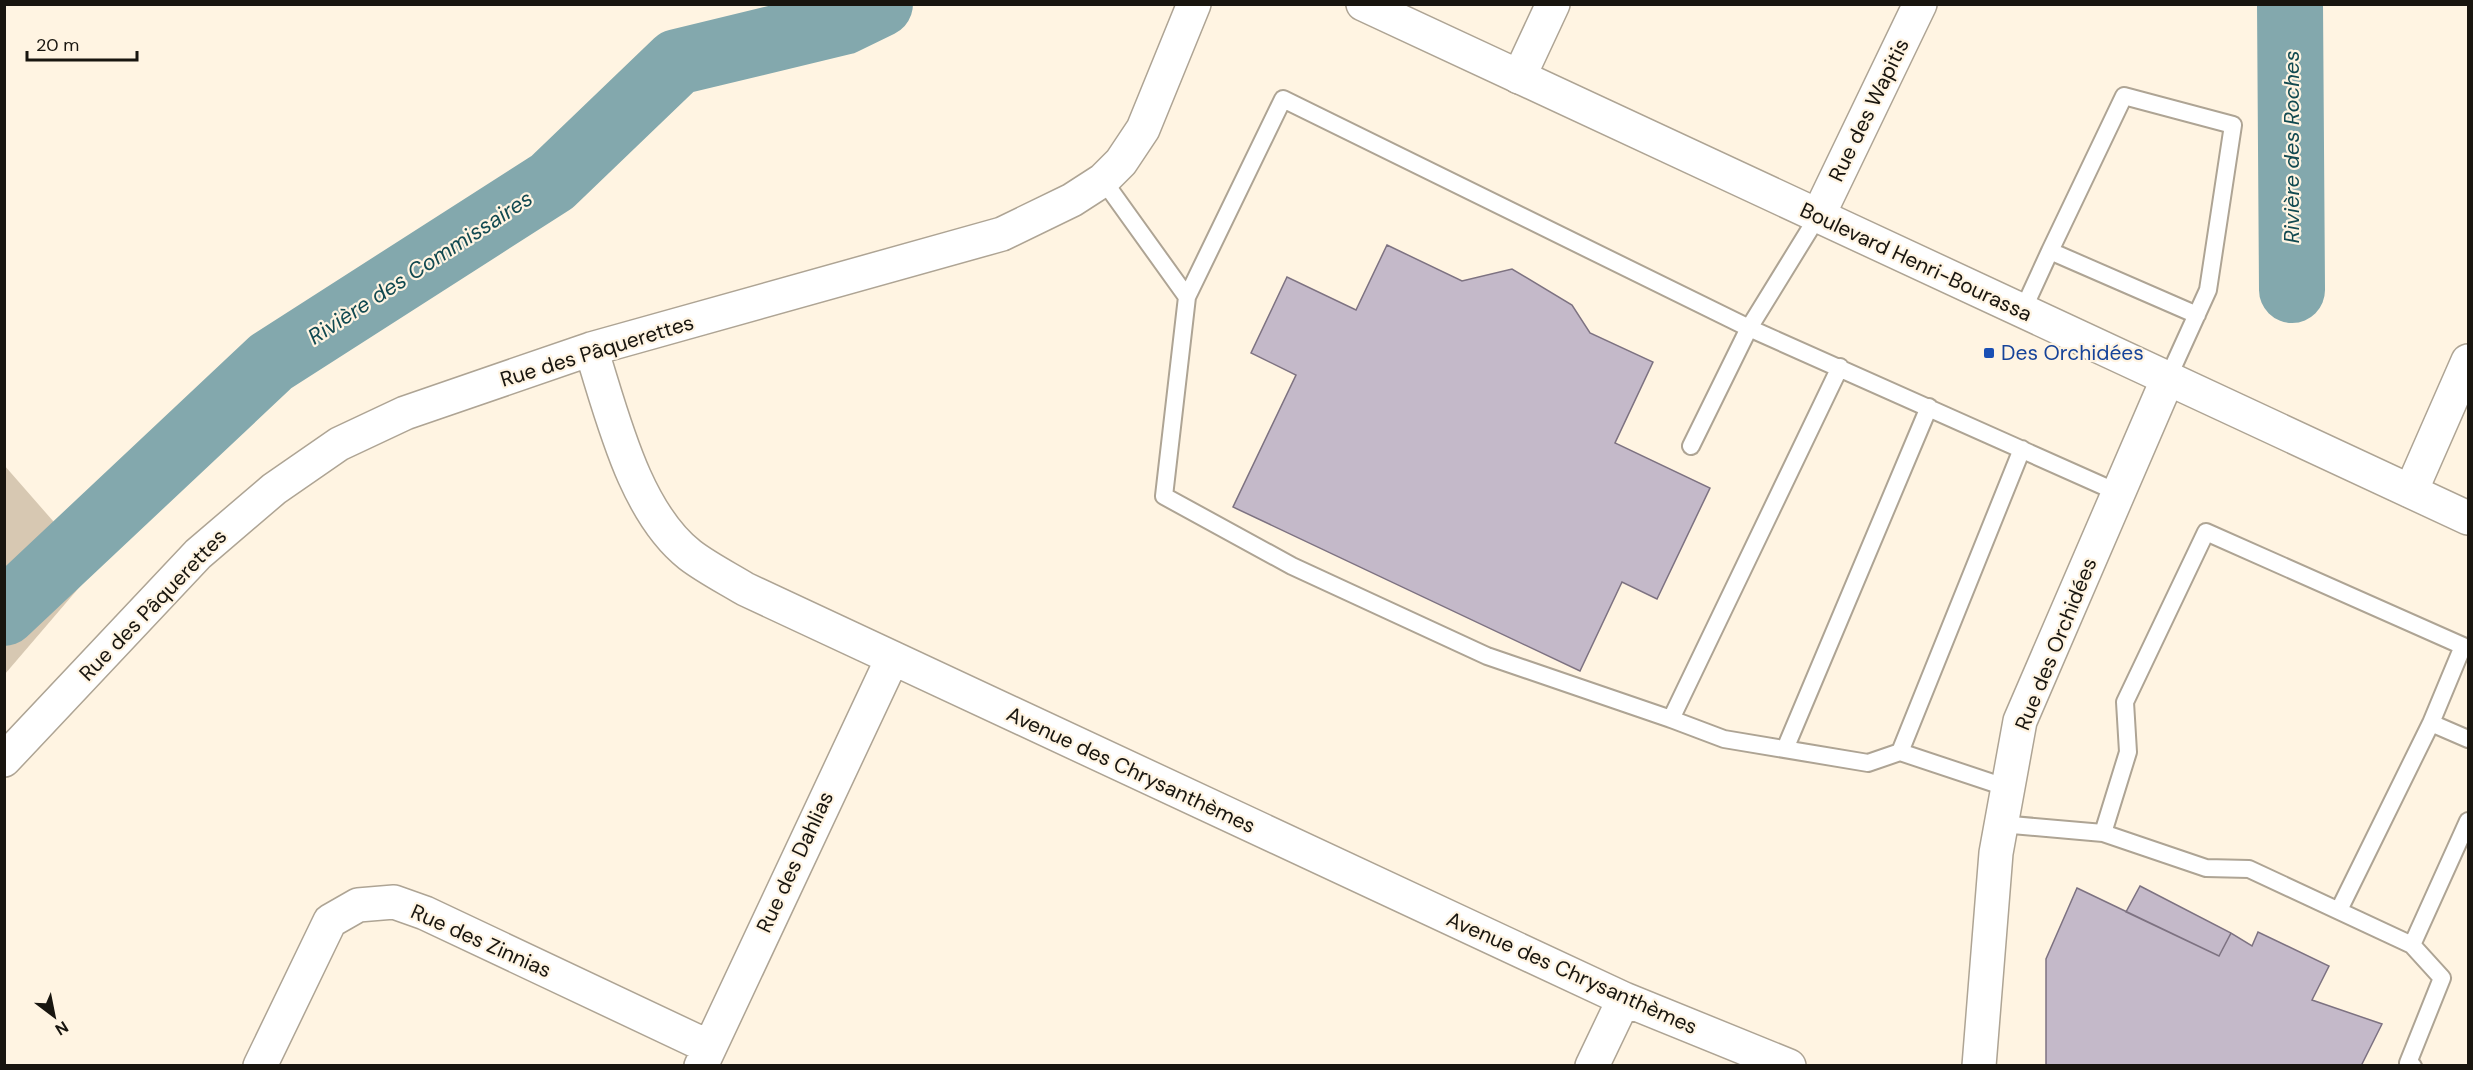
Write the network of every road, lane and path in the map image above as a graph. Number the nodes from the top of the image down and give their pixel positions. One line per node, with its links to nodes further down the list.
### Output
1 (1194, 4): 6 (street, Rue des Pâquerettes)
2 (1363, 4): 5 (street, Boulevard Henri-Bourassa)
3 (1553, 4): 5 (street)
4 (1920, 4): 7 (street, Rue des Wapitis)
5 (1519, 77): 7 (street, Boulevard Henri-Bourassa)
6 (1103, 180): 9 (lane); 13 (street, Rue des Pâquerettes)
7 (1818, 216): 10 (street, Boulevard Henri-Bourassa); 12 (lane)
8 (2050, 251): 10 (lane); 11 (lane); 11 (lane)
9 (1187, 297): 12 (lane); 24 (lane)
10 (2022, 312): 16 (street, Boulevard Henri-Bourassa)
11 (2197, 315): 16 (lane)
12 (1749, 328): 15 (lane); 18 (lane)
13 (591, 349): 23 (street, Avenue des Chrysanthèmes); 29 (street, Rue des Pâquerettes)
14 (2469, 361): 20 (street)
15 (1839, 367): 17 (lane); 24 (lane)
16 (2168, 378): 20 (street, Boulevard Henri-Bourassa); 21 (street, Rue des Orchidées)
17 (1929, 407): 19 (lane); 27 (lane)
18 (1691, 446)
19 (2022, 449): 21 (lane); 28 (lane)
20 (2411, 491): 22 (street, Boulevard Henri-Bourassa)
21 (2119, 492): 30 (street, Rue des Orchidées)
22 (2469, 518)
23 (892, 659): 36 (street, Avenue des Chrysanthèmes); 37 (street, Rue des Dahlias)
24 (1671, 719): 27 (lane)
25 (2431, 723): 26 (lane); 33 (lane); 34 (lane)
26 (2469, 739)
27 (1785, 749): 28 (lane)
28 (1900, 752): 30 (lane)
29 (4, 760)
30 (2008, 788): 32 (street, Rue des Orchidées)
31 (2469, 821): 35 (lane)
32 (2001, 824): 33 (lane); 41 (street, Rue des Orchidées)
33 (2103, 832): 34 (lane)
34 (2338, 910): 35 (lane)
35 (2412, 945): 42 (lane)
36 (1624, 999): 39 (street); 40 (street, Avenue des Chrysanthèmes)
37 (705, 1056): 38 (street, Rue des Zinnias)
38 (260, 1065)
39 (1592, 1065)
40 (1789, 1065)
41 (1979, 1065)
42 (2413, 1065)

